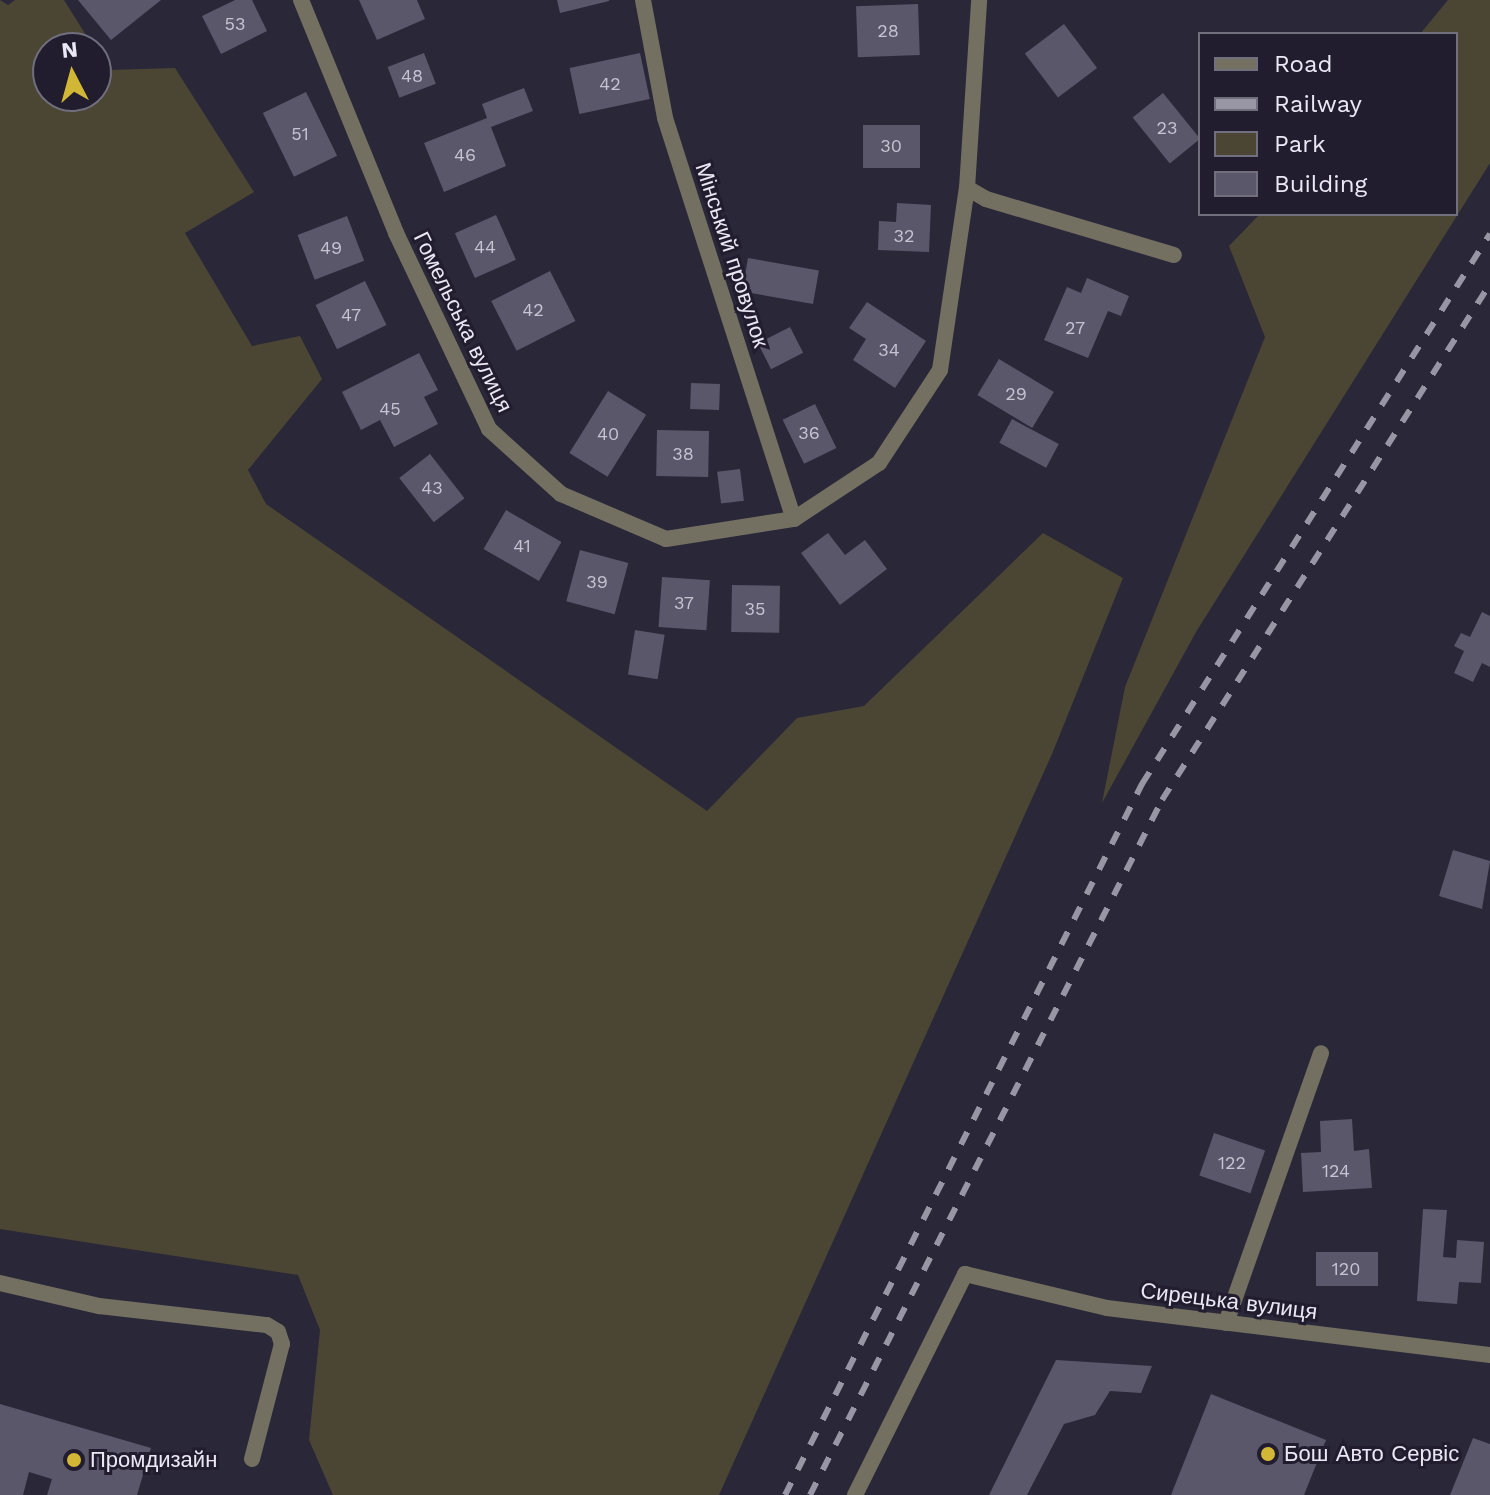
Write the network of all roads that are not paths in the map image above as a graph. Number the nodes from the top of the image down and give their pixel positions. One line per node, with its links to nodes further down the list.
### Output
1 (301, 0): 6 (street, Гомельська вулиця)
2 (643, 0): 6 (street, Мінський провулок)
3 (979, 0): 4 (street, Гомельська вулиця)
4 (967, 188): 5 (street); 6 (street, Гомельська вулиця)
5 (1174, 255)
6 (794, 519)
7 (1321, 1053): 9 (street)
8 (0, 1283): 11 (street)
9 (1226, 1323): 10 (street, Сирецька вулиця); 12 (street, Сирецька вулиця)
10 (1490, 1355)
11 (252, 1459)
12 (855, 1495)

